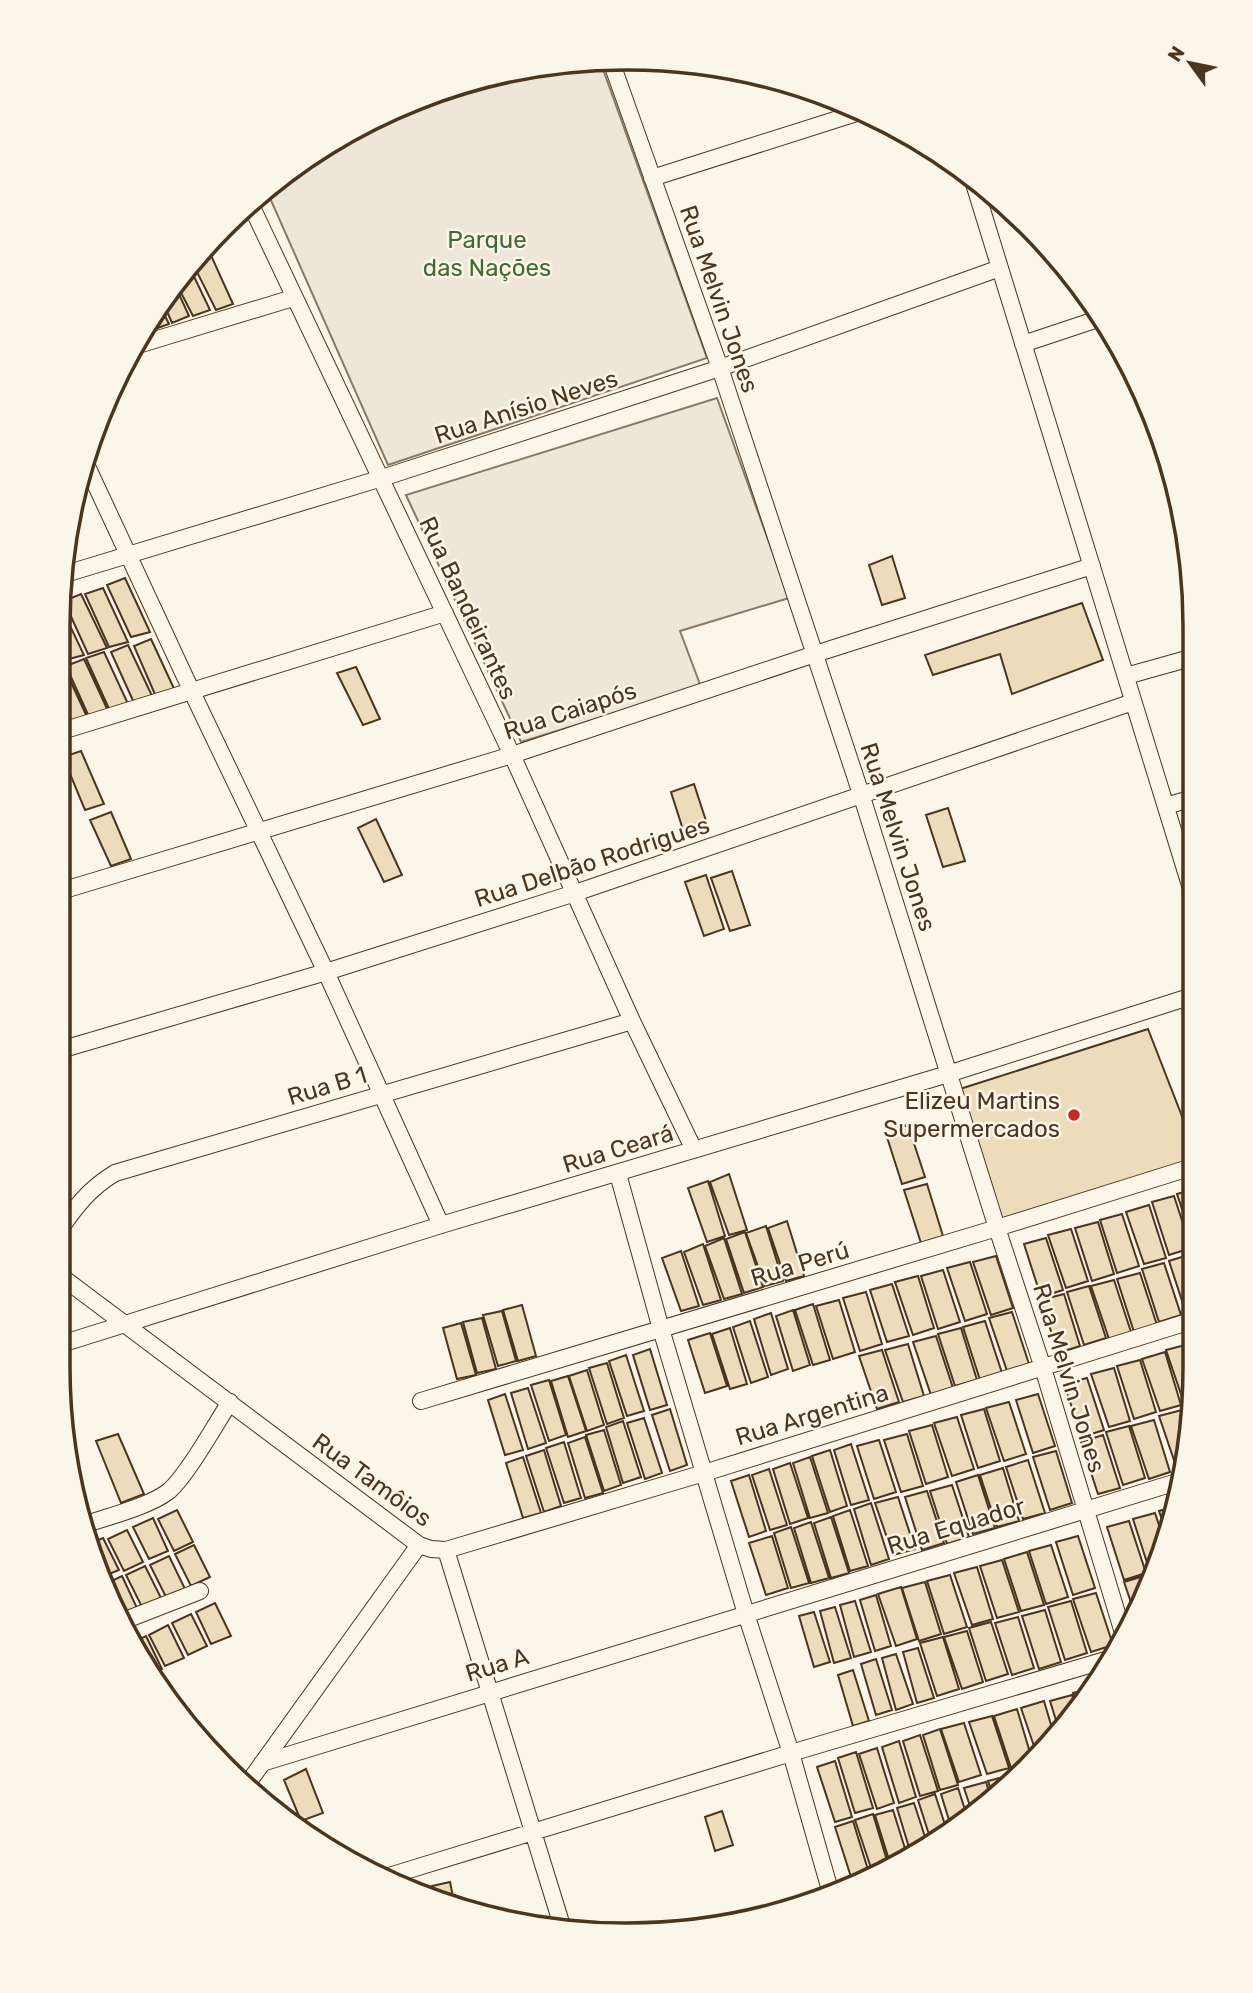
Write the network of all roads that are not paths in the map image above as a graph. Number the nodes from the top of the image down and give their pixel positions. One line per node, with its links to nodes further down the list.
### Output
1 (614, 70): 3 (street, Rua Melvin Jones)
2 (848, 116): 3 (street)
3 (652, 178): 11 (street, Rua Melvin Jones)
4 (978, 195): 6 (street)
5 (254, 213): 7 (street, Rua Bandeirantes)
6 (1000, 268): 10 (street); 11 (street, Rua Anísio Neves)
7 (293, 298): 9 (street); 13 (street, Rua Bandeirantes)
8 (1092, 321): 10 (street)
9 (149, 342)
10 (1023, 344): 15 (street)
11 (720, 368): 13 (street, Rua Anísio Neves); 18 (street, Rua Melvin Jones)
12 (91, 475): 14 (street)
13 (382, 478): 14 (street, Rua Anísio Neves); 17 (street, Rua Bandeirantes)
14 (129, 554): 16 (street, Rua Anísio Neves); 21 (street)
15 (1092, 566): 18 (street, Rua Caiapós); 20 (street)
16 (73, 572)
17 (445, 613): 21 (street); 24 (street, Rua Bandeirantes)
18 (815, 654): 24 (street, Rua Caiapós); 25 (street, Rua Melvin Jones)
19 (1183, 660): 20 (street)
20 (1126, 676): 22 (street)
21 (192, 692): 23 (street); 28 (street)
22 (1133, 702): 25 (street, Rua Delbão Rodrigues); 27 (street)
23 (70, 729)
24 (512, 755): 28 (street, Rua Caiapós); 31 (street, Rua Bandeirantes)
25 (862, 797): 31 (street, Rua Delbão Rodrigues); 36 (street, Rua Melvin Jones)
26 (1183, 801): 27 (street)
27 (1166, 806): 29 (street)
28 (260, 831): 30 (street, Rua Caiapós); 32 (street)
29 (1183, 862)
30 (70, 888)
31 (575, 893): 32 (street, Rua Delbão Rodrigues); 34 (street, Rua Bandeirantes)
32 (326, 972): 35 (street, Rua Delbão Rodrigues); 37 (street)
33 (1183, 999): 36 (street, Rua Ceará)
34 (632, 1021): 37 (street, Rua B 1); 38 (street, Rua Bandeirantes)
35 (70, 1047)
36 (948, 1074): 38 (street, Rua Ceará); 43 (street, Rua Melvin Jones)
37 (381, 1094): 41 (street, Rua B 1); 42 (street)
38 (694, 1150): 40 (street, Rua Ceará)
39 (1183, 1170): 43 (street, Rua Perú)
40 (618, 1174): 42 (street, Rua Ceará); 47 (street)
41 (70, 1216)
42 (441, 1225): 45 (street, Rua Ceará)
43 (997, 1228): 47 (street, Rua Perú); 49 (street, Rua Melvin Jones)
44 (70, 1283): 45 (street, Rua Tamôios)
45 (125, 1324): 48 (street, Rua Ceará); 51 (street, Rua Tamôios)
46 (1183, 1324): 49 (street, Rua Argentina)
47 (661, 1329): 50 (street, Rua Perú); 52 (street)
48 (70, 1341)
49 (1043, 1368): 52 (street, Rua Argentina); 54 (street, Rua Melvin Jones)
50 (421, 1401)
51 (230, 1402): 55 (street); 56 (street, Rua Tamôios)
52 (704, 1473): 57 (street, Rua Argentina); 59 (street)
53 (1170, 1484): 54 (street, Rua Equador)
54 (1086, 1510): 59 (street, Rua Equador); 61 (street, Rua Melvin Jones)
55 (93, 1522)
56 (419, 1545): 57 (street, Rua Tamôios); 65 (street)
57 (446, 1550): 63 (street, Rua Tamôios)
58 (201, 1591): 60 (street)
59 (747, 1614): 63 (street, Rua A); 64 (street)
60 (130, 1618)
61 (1121, 1622)
62 (1097, 1662): 64 (street)
63 (489, 1692): 65 (street, Rua A); 67 (street, Rua Tamôios)
64 (791, 1753): 67 (street); 69 (street)
65 (262, 1763): 66 (street)
66 (252, 1777)
67 (533, 1833): 68 (street); 70 (street, Rua Tamôios)
68 (397, 1874)
69 (828, 1885)
70 (560, 1919)

